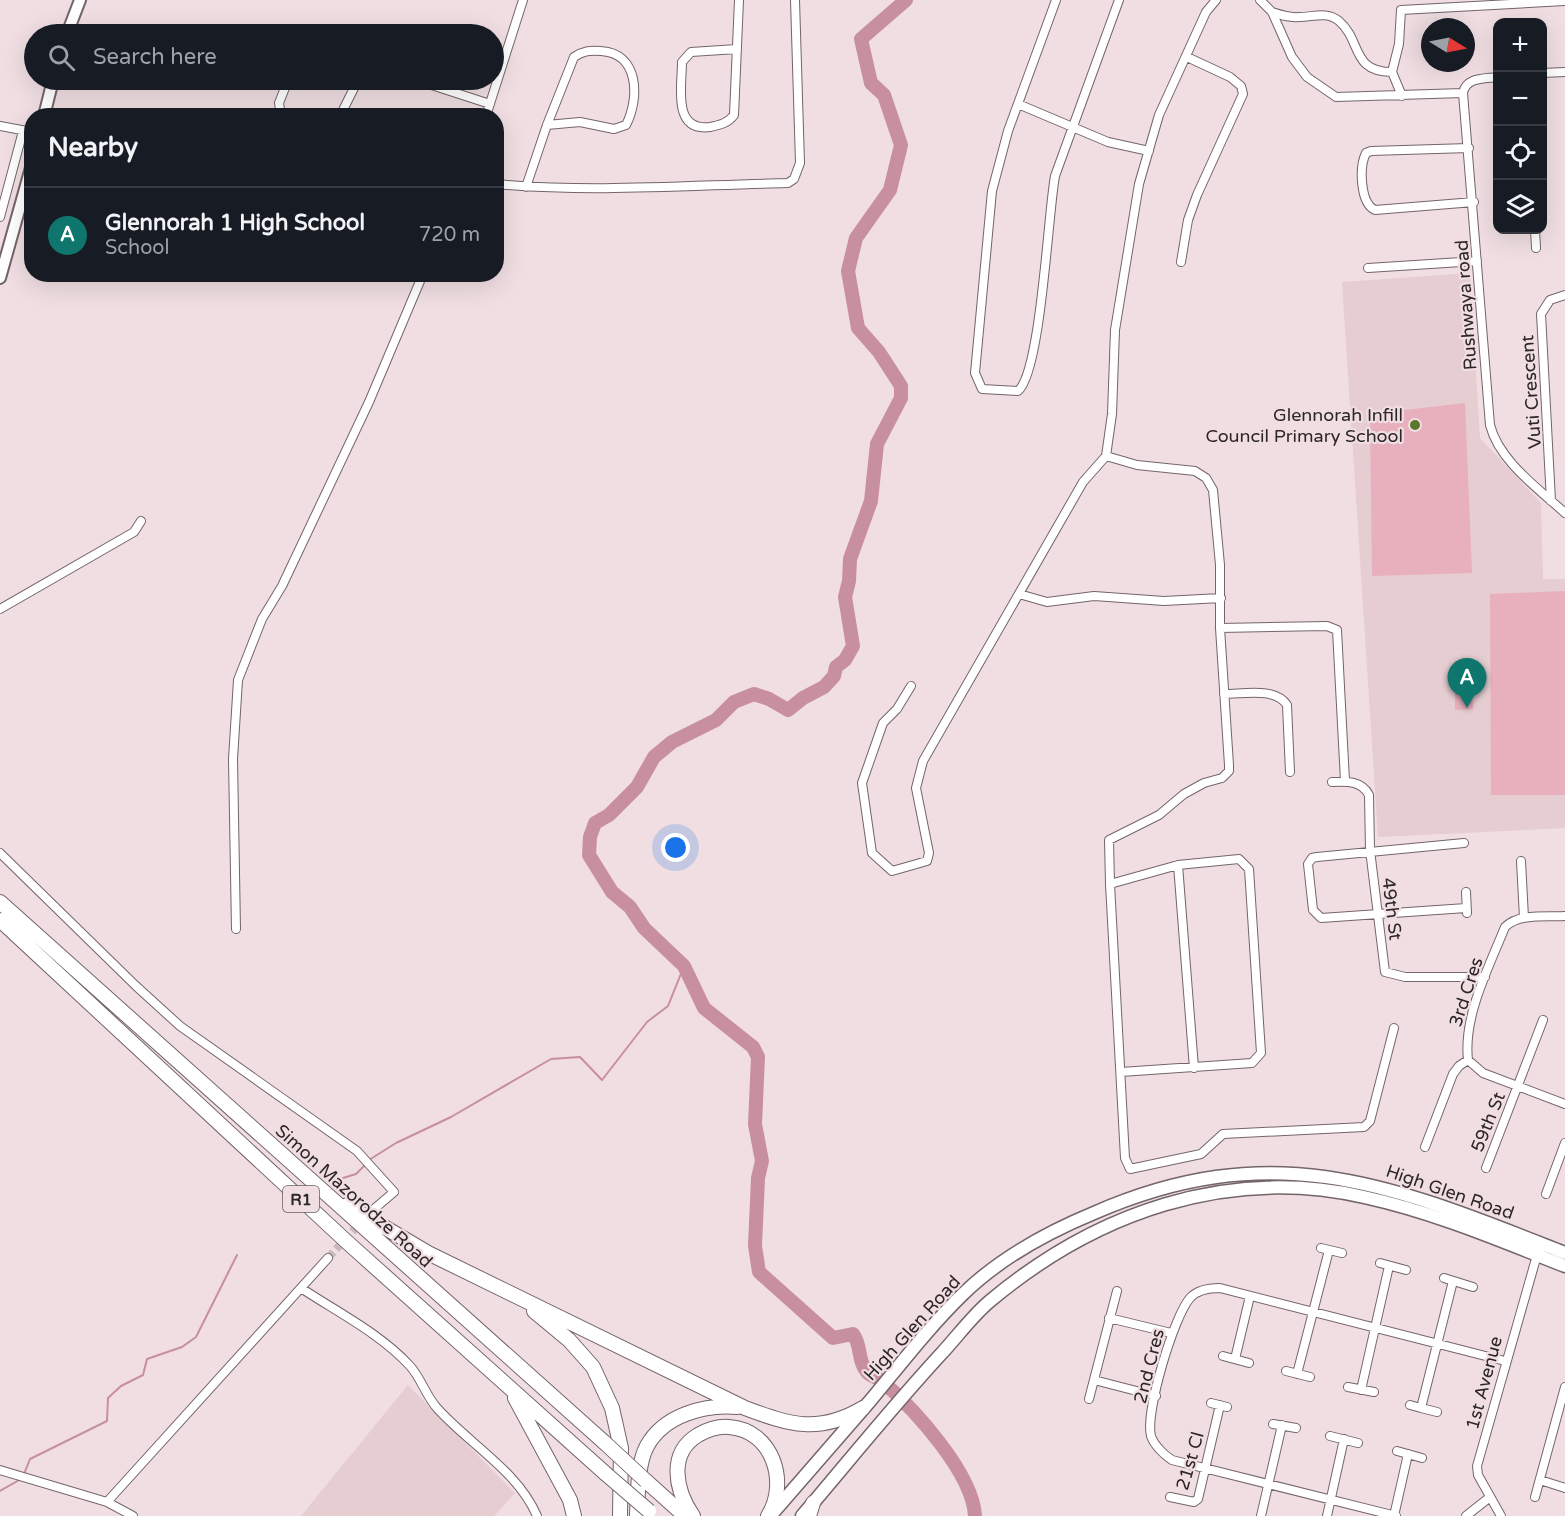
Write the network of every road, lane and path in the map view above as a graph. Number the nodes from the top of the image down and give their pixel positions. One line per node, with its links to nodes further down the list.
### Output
1 (80, 0): 12 (street)
2 (523, 0): 15 (street)
3 (739, 0): 13 (street)
4 (795, 0): 41 (street)
5 (1056, 0): 28 (street)
6 (1119, 0): 35 (street)
7 (1216, 0): 14 (street)
8 (1260, 0): 11 (street)
9 (1565, 0): 10 (street)
10 (1527, 1): 16 (street)
11 (1272, 12): 16 (street); 26 (street)
12 (71, 24)
13 (737, 49): 13 (street)
14 (1187, 57): 39 (street); 48 (street)
15 (504, 60)
16 (1392, 72): 26 (street)
17 (1565, 72): 18 (street)
18 (1547, 73)
19 (1493, 78): 25 (street)
20 (50, 90): 29 (street)
21 (284, 90): 30 (street)
22 (353, 90): 31 (street)
23 (447, 90): 27 (street)
24 (494, 90): 27 (street)
25 (1463, 93): 26 (street); 38 (street, Rushwaya road)
26 (1402, 96)
27 (490, 104): 32 (street)
28 (1018, 104): 35 (street); 35 (street)
29 (46, 108)
30 (280, 108)
31 (344, 108)
32 (489, 108)
33 (547, 125): 33 (street); 41 (street)
34 (0, 126): 36 (street)
35 (1073, 126): 39 (street)
36 (24, 131)
37 (24, 141): 44 (street)
38 (1469, 148): 43 (street, Rushwaya road); 43 (street)
39 (1149, 151): 53 (street)
40 (504, 185): 41 (street)
41 (526, 187)
42 (24, 192): 50 (street)
43 (1474, 202): 47 (street, Rushwaya road)
44 (0, 217)
45 (1535, 234): 46 (street)
46 (1536, 248)
47 (1477, 261): 49 (street); 54 (street, Rushwaya road)
48 (1181, 262)
49 (1368, 268)
50 (0, 278)
51 (420, 282): 78 (street)
52 (1565, 295): 54 (street, Vuti Crescent)
53 (1106, 456): 57 (street); 58 (street)
54 (1551, 501): 55 (street, Rushwaya road)
55 (1565, 513)
56 (141, 520): 59 (street)
57 (1019, 594): 58 (street); 61 (street)
58 (1221, 598): 60 (street)
59 (0, 609)
60 (1220, 628): 62 (street); 64 (street)
61 (911, 686)
62 (1224, 694): 63 (street); 71 (street)
63 (1290, 772)
64 (1345, 781): 65 (street); 67 (street, 49th St)
65 (1332, 782)
66 (1464, 843): 67 (street)
67 (1370, 850): 74 (street, 49th St); 74 (street)
68 (0, 853): 92 (street)
69 (1521, 861): 76 (street)
70 (1178, 865): 71 (street); 83 (street); 83 (street)
71 (1110, 884): 84 (street)
72 (1466, 892): 74 (street)
73 (0, 902): 90 (highway, Simon Mazorodze Road / R1)
74 (1378, 915): 79 (street, 49th St)
75 (1565, 916): 76 (street)
76 (1524, 918): 79 (street, 3rd Cres)
77 (0, 920): 123 (highway, Simon Mazorodze Road / R1)
78 (236, 928)
79 (1485, 977): 82 (street, 3rd Cres)
80 (1543, 1020): 85 (street, 59th St)
81 (1394, 1028): 84 (street)
82 (1468, 1060): 85 (street); 88 (street)
83 (1194, 1068): 84 (street)
84 (1121, 1072)
85 (1518, 1087): 86 (street); 89 (street, 59th St)
86 (1565, 1104)
87 (1565, 1143): 91 (street)
88 (1425, 1147)
89 (1486, 1168)
90 (312, 1183): 106 (highway); 159 (highway, Simon Mazorodze Road / R1, bridge)
91 (1546, 1194)
92 (374, 1209)
93 (1342, 1253): 108 (street)
94 (1565, 1253): 131 (main road, High Glen Road)
95 (1537, 1255): 99 (main road, High Glen Road); 115 (street, 1st Avenue); 153 (main road, High Glen Road)
96 (328, 1258): 104 (street)
97 (1380, 1263): 98 (street)
98 (1389, 1266): 100 (street); 110 (street)
99 (1565, 1266)
100 (1406, 1270)
101 (1444, 1278): 102 (street)
102 (1453, 1281): 103 (street); 112 (street)
103 (1473, 1287)
104 (301, 1288): 152 (street); 156 (street)
105 (1117, 1292): 109 (street)
106 (517, 1296): 130 (highway); 158 (highway)
107 (1250, 1296): 108 (street, 2nd Cres); 111 (street, 2nd Cres); 114 (street)
108 (1311, 1313): 110 (street, 2nd Cres); 118 (street)
109 (1109, 1318): 111 (street); 120 (street)
110 (1375, 1329): 112 (street, 2nd Cres); 124 (street)
111 (1171, 1333): 126 (street, 2nd Cres)
112 (1437, 1345): 115 (street, 2nd Cres); 132 (street)
113 (1223, 1356): 114 (street)
114 (1235, 1359): 116 (street)
115 (1505, 1361): 149 (street, 1st Avenue)
116 (1249, 1363)
117 (1286, 1371): 118 (street)
118 (1297, 1374): 119 (street)
119 (1310, 1377)
120 (1094, 1380): 126 (street); 127 (street)
121 (1348, 1387): 124 (street)
122 (1565, 1387): 134 (street)
123 (511, 1390): 154 (highway, Simon Mazorodze Road / R1, bridge); 157 (highway)
124 (1361, 1390): 125 (street)
125 (1374, 1392)
126 (1156, 1396): 143 (street, 2nd Cres)
127 (1089, 1399)
128 (1211, 1403): 143 (street, 21st Cl)
129 (1410, 1405): 132 (street)
130 (745, 1408): 131 (highway); 154 (highway)
131 (864, 1408): 161 (main road, High Glen Road)
132 (1421, 1408): 133 (street)
133 (1437, 1412)
134 (1556, 1420): 135 (street); 145 (street)
135 (1565, 1422)
136 (1296, 1428): 146 (street)
137 (1330, 1436): 138 (street)
138 (1344, 1439): 139 (street); 151 (street)
139 (1358, 1443)
140 (1397, 1452): 141 (street)
141 (1408, 1454): 142 (street); 165 (street)
142 (1422, 1458)
143 (1205, 1469): 146 (street, 2nd Cres); 148 (street, 21st Cl)
144 (0, 1470): 152 (street)
145 (1540, 1480): 147 (street); 150 (street)
146 (1268, 1485): 151 (street, 2nd Cres); 163 (street)
147 (1565, 1488)
148 (1170, 1497)
149 (1490, 1497): 166 (street); 167 (street, 1st Avenue)
150 (1535, 1497)
151 (1330, 1501): 164 (street); 165 (street, 2nd Cres)
152 (107, 1502): 155 (street)
153 (811, 1510): 162 (main road, High Glen Road)
154 (647, 1514)
155 (133, 1516)
156 (537, 1516)
157 (574, 1516)
158 (620, 1516)
159 (685, 1516)
160 (693, 1516): 161 (highway)
161 (769, 1516)
162 (802, 1516)
163 (1261, 1516)
164 (1327, 1516)
165 (1394, 1516)
166 (1466, 1516)
167 (1501, 1516)

